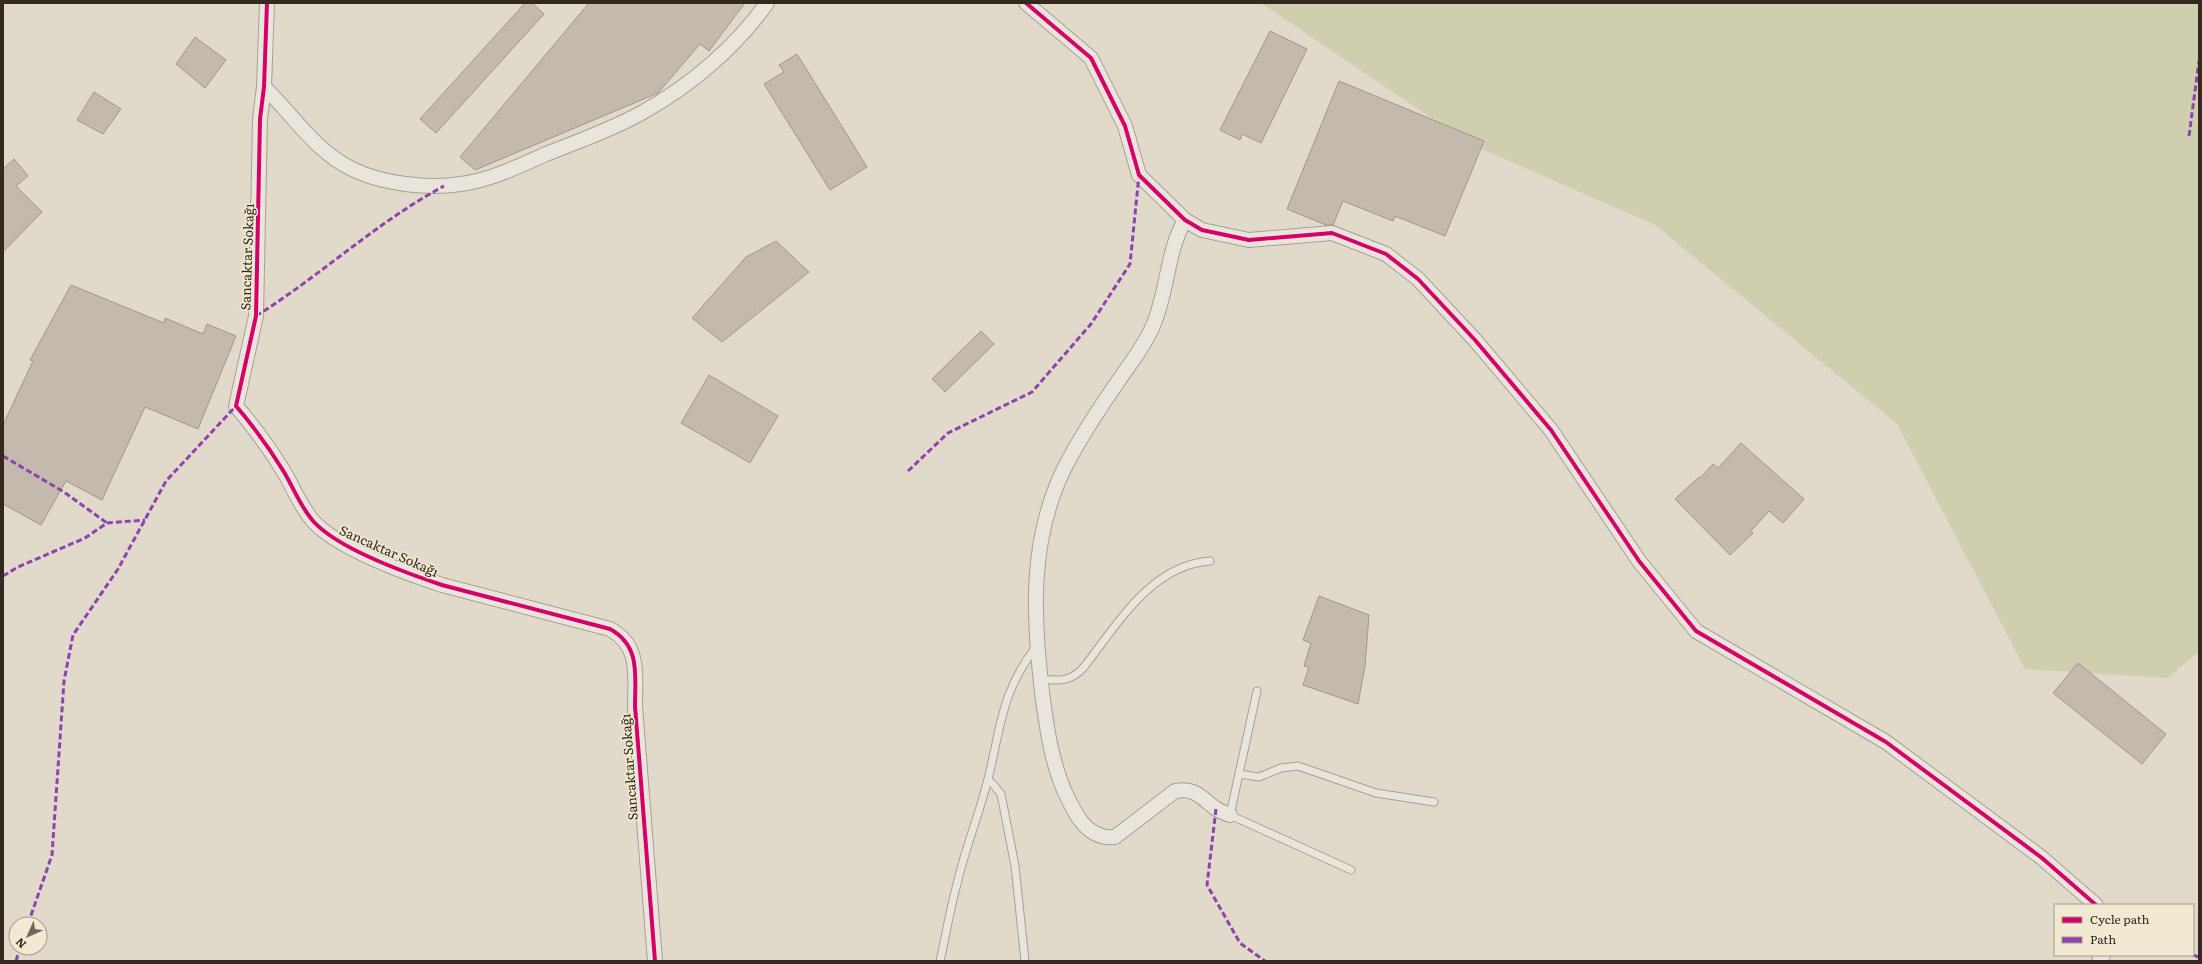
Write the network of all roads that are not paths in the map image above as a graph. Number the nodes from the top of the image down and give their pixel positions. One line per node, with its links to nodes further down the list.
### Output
1 (267, 3): 4 (street, Sancaktar Sokağı)
2 (767, 3): 4 (street)
3 (1026, 3): 5 (street)
4 (264, 87): 16 (street, Sancaktar Sokağı)
5 (1185, 220): 7 (street); 15 (street)
6 (1210, 561): 8 (lane)
7 (1036, 648): 8 (street); 11 (lane)
8 (1040, 678): 13 (street)
9 (1257, 691): 10 (lane)
10 (1239, 774): 12 (lane); 13 (lane)
11 (988, 780): 17 (lane); 18 (lane)
12 (1434, 802)
13 (1230, 815): 14 (lane)
14 (1351, 870)
15 (2095, 904)
16 (655, 961)
17 (940, 961)
18 (1025, 961)

